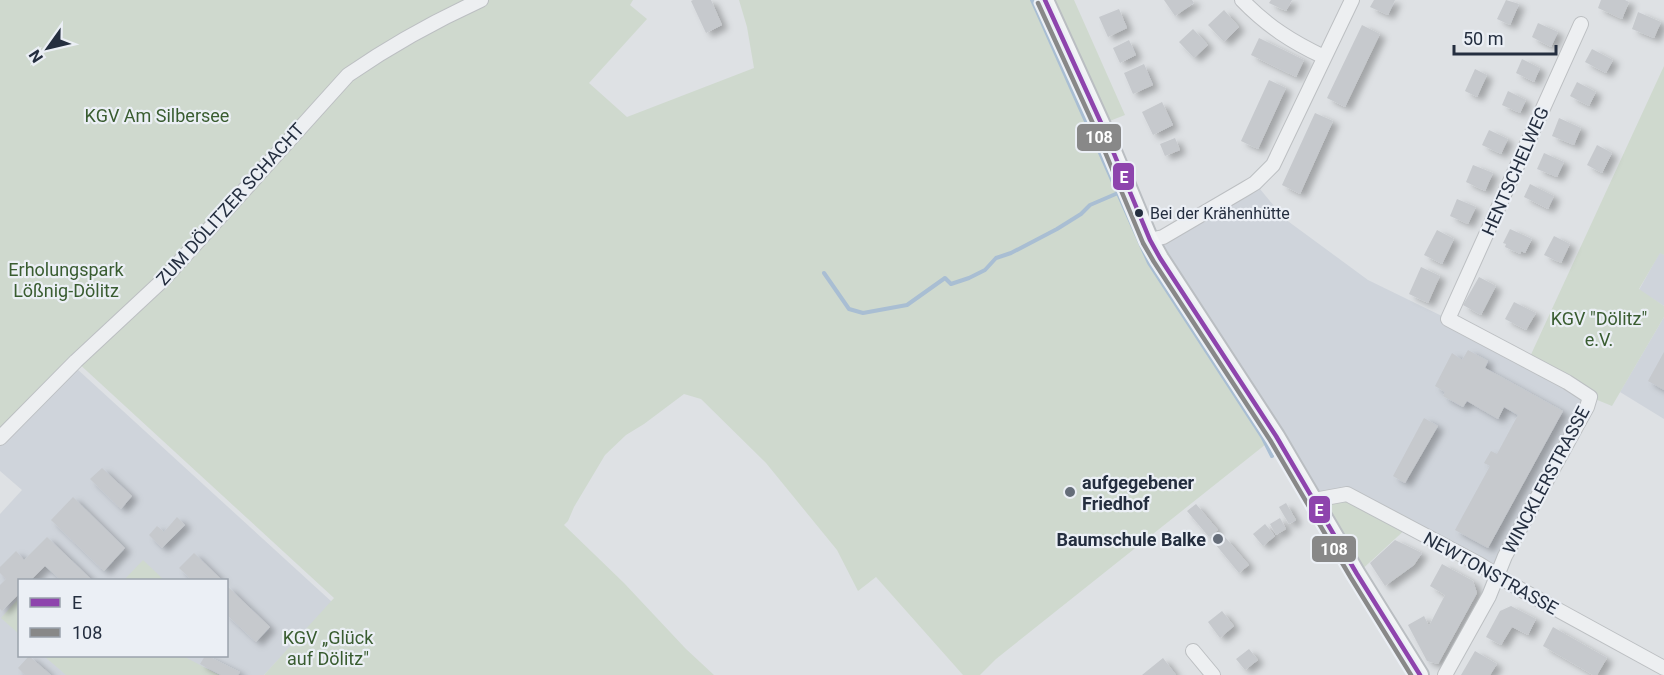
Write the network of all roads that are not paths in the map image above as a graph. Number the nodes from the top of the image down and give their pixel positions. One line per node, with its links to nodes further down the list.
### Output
1 (481, 0): 9 (street, ZUM DÖLITZER SCHACHT)
2 (1045, 0): 7 (main road)
3 (1242, 0): 6 (street)
4 (1352, 0): 6 (street)
5 (1581, 24): 8 (street, HENTSCHELWEG)
6 (1324, 57): 7 (street)
7 (1150, 240): 10 (main road)
8 (1448, 319): 11 (street, WINCKLERSTRASSE)
9 (0, 438)
10 (1314, 500): 11 (street, NEWTONSTRASSE); 15 (main road)
11 (1498, 576): 13 (street, NEWTONSTRASSE); 16 (street, WINCKLERSTRASSE)
12 (1193, 651): 14 (street)
13 (1664, 668)
14 (1213, 675)
15 (1420, 675)
16 (1444, 675)

